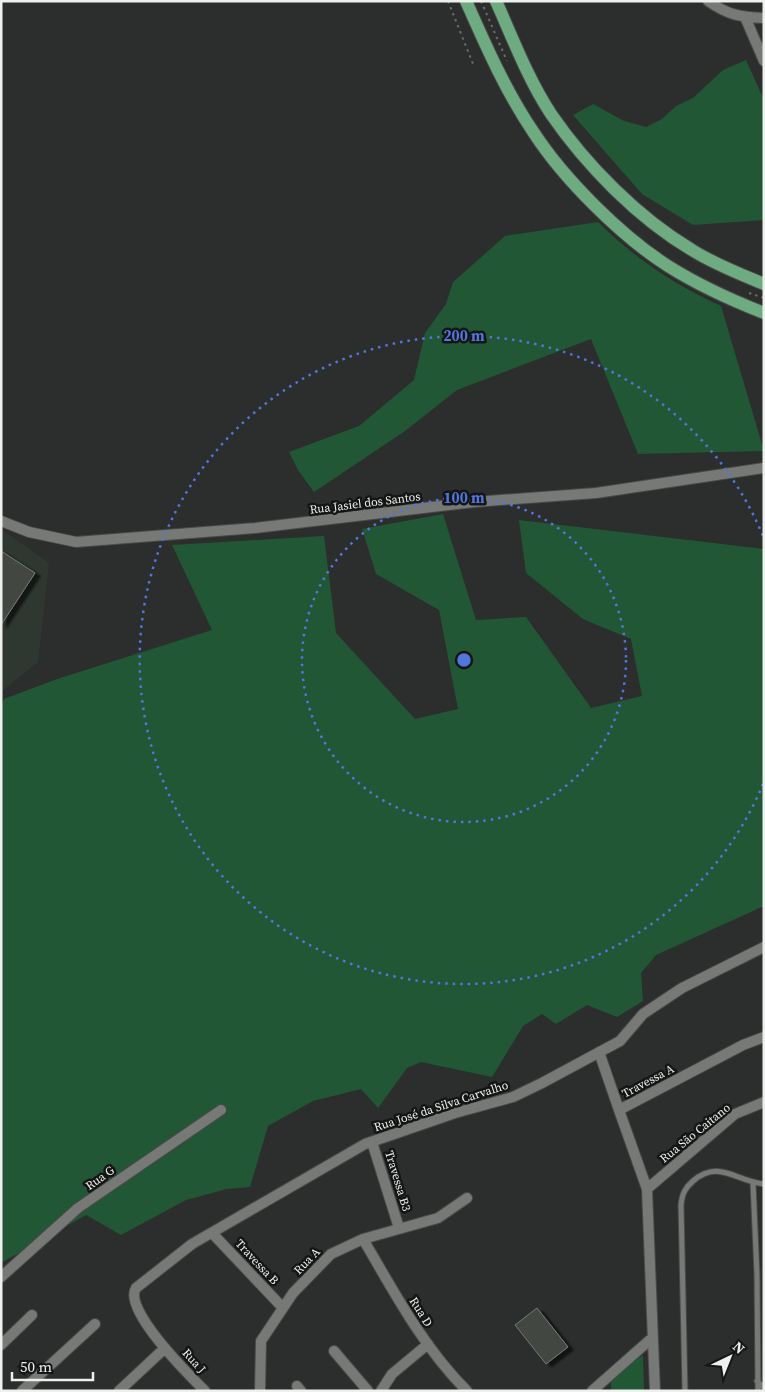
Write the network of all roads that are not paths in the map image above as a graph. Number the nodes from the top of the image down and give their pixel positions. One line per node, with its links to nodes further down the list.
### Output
1 (466, 1): 8 (main road)
2 (496, 1): 7 (main road)
3 (708, 1): 4 (street)
4 (745, 17): 5 (street); 6 (street)
5 (764, 18)
6 (764, 60)
7 (764, 284)
8 (764, 312)
9 (764, 468): 10 (street, Rua Jasiel dos Santos)
10 (1, 521)
11 (764, 947): 13 (street, Rua José da Silva Carvalho)
12 (764, 1037): 16 (street, Travessa A)
13 (599, 1052): 16 (street); 17 (street, Rua José da Silva Carvalho)
14 (764, 1102): 20 (street, Rua São Caitano)
15 (221, 1110): 25 (street, Rua G)
16 (619, 1110): 20 (street, Travessa A)
17 (372, 1142): 22 (street, Travessa B3); 23 (street, Rua José da Silva Carvalho)
18 (753, 1183): 19 (lane); 34 (lane); 46 (lane)
19 (764, 1184)
20 (647, 1189): 29 (street, Travessa A)
21 (467, 1198): 22 (street, Rua A)
22 (399, 1228): 24 (street, Rua A)
23 (212, 1232): 26 (street, Travessa B); 32 (street, Rua José da Silva Carvalho)
24 (363, 1239): 26 (street, Rua A); 31 (street, Rua D)
25 (1, 1277)
26 (284, 1308): 40 (street, Rua A)
27 (32, 1315): 30 (street)
28 (95, 1324): 37 (street)
29 (652, 1338): 35 (street); 45 (street, Travessa A)
30 (1, 1344)
31 (428, 1344): 42 (street); 43 (street, Rua D)
32 (165, 1348): 38 (street); 39 (street, Rua J)
33 (334, 1351): 41 (street)
34 (757, 1380): 36 (lane); 47 (lane)
35 (604, 1386): 44 (street)
36 (764, 1388)
37 (22, 1391)
38 (118, 1391)
39 (205, 1391)
40 (260, 1391)
41 (368, 1391)
42 (381, 1391)
43 (467, 1391)
44 (592, 1391)
45 (655, 1391)
46 (685, 1391)
47 (758, 1391)

